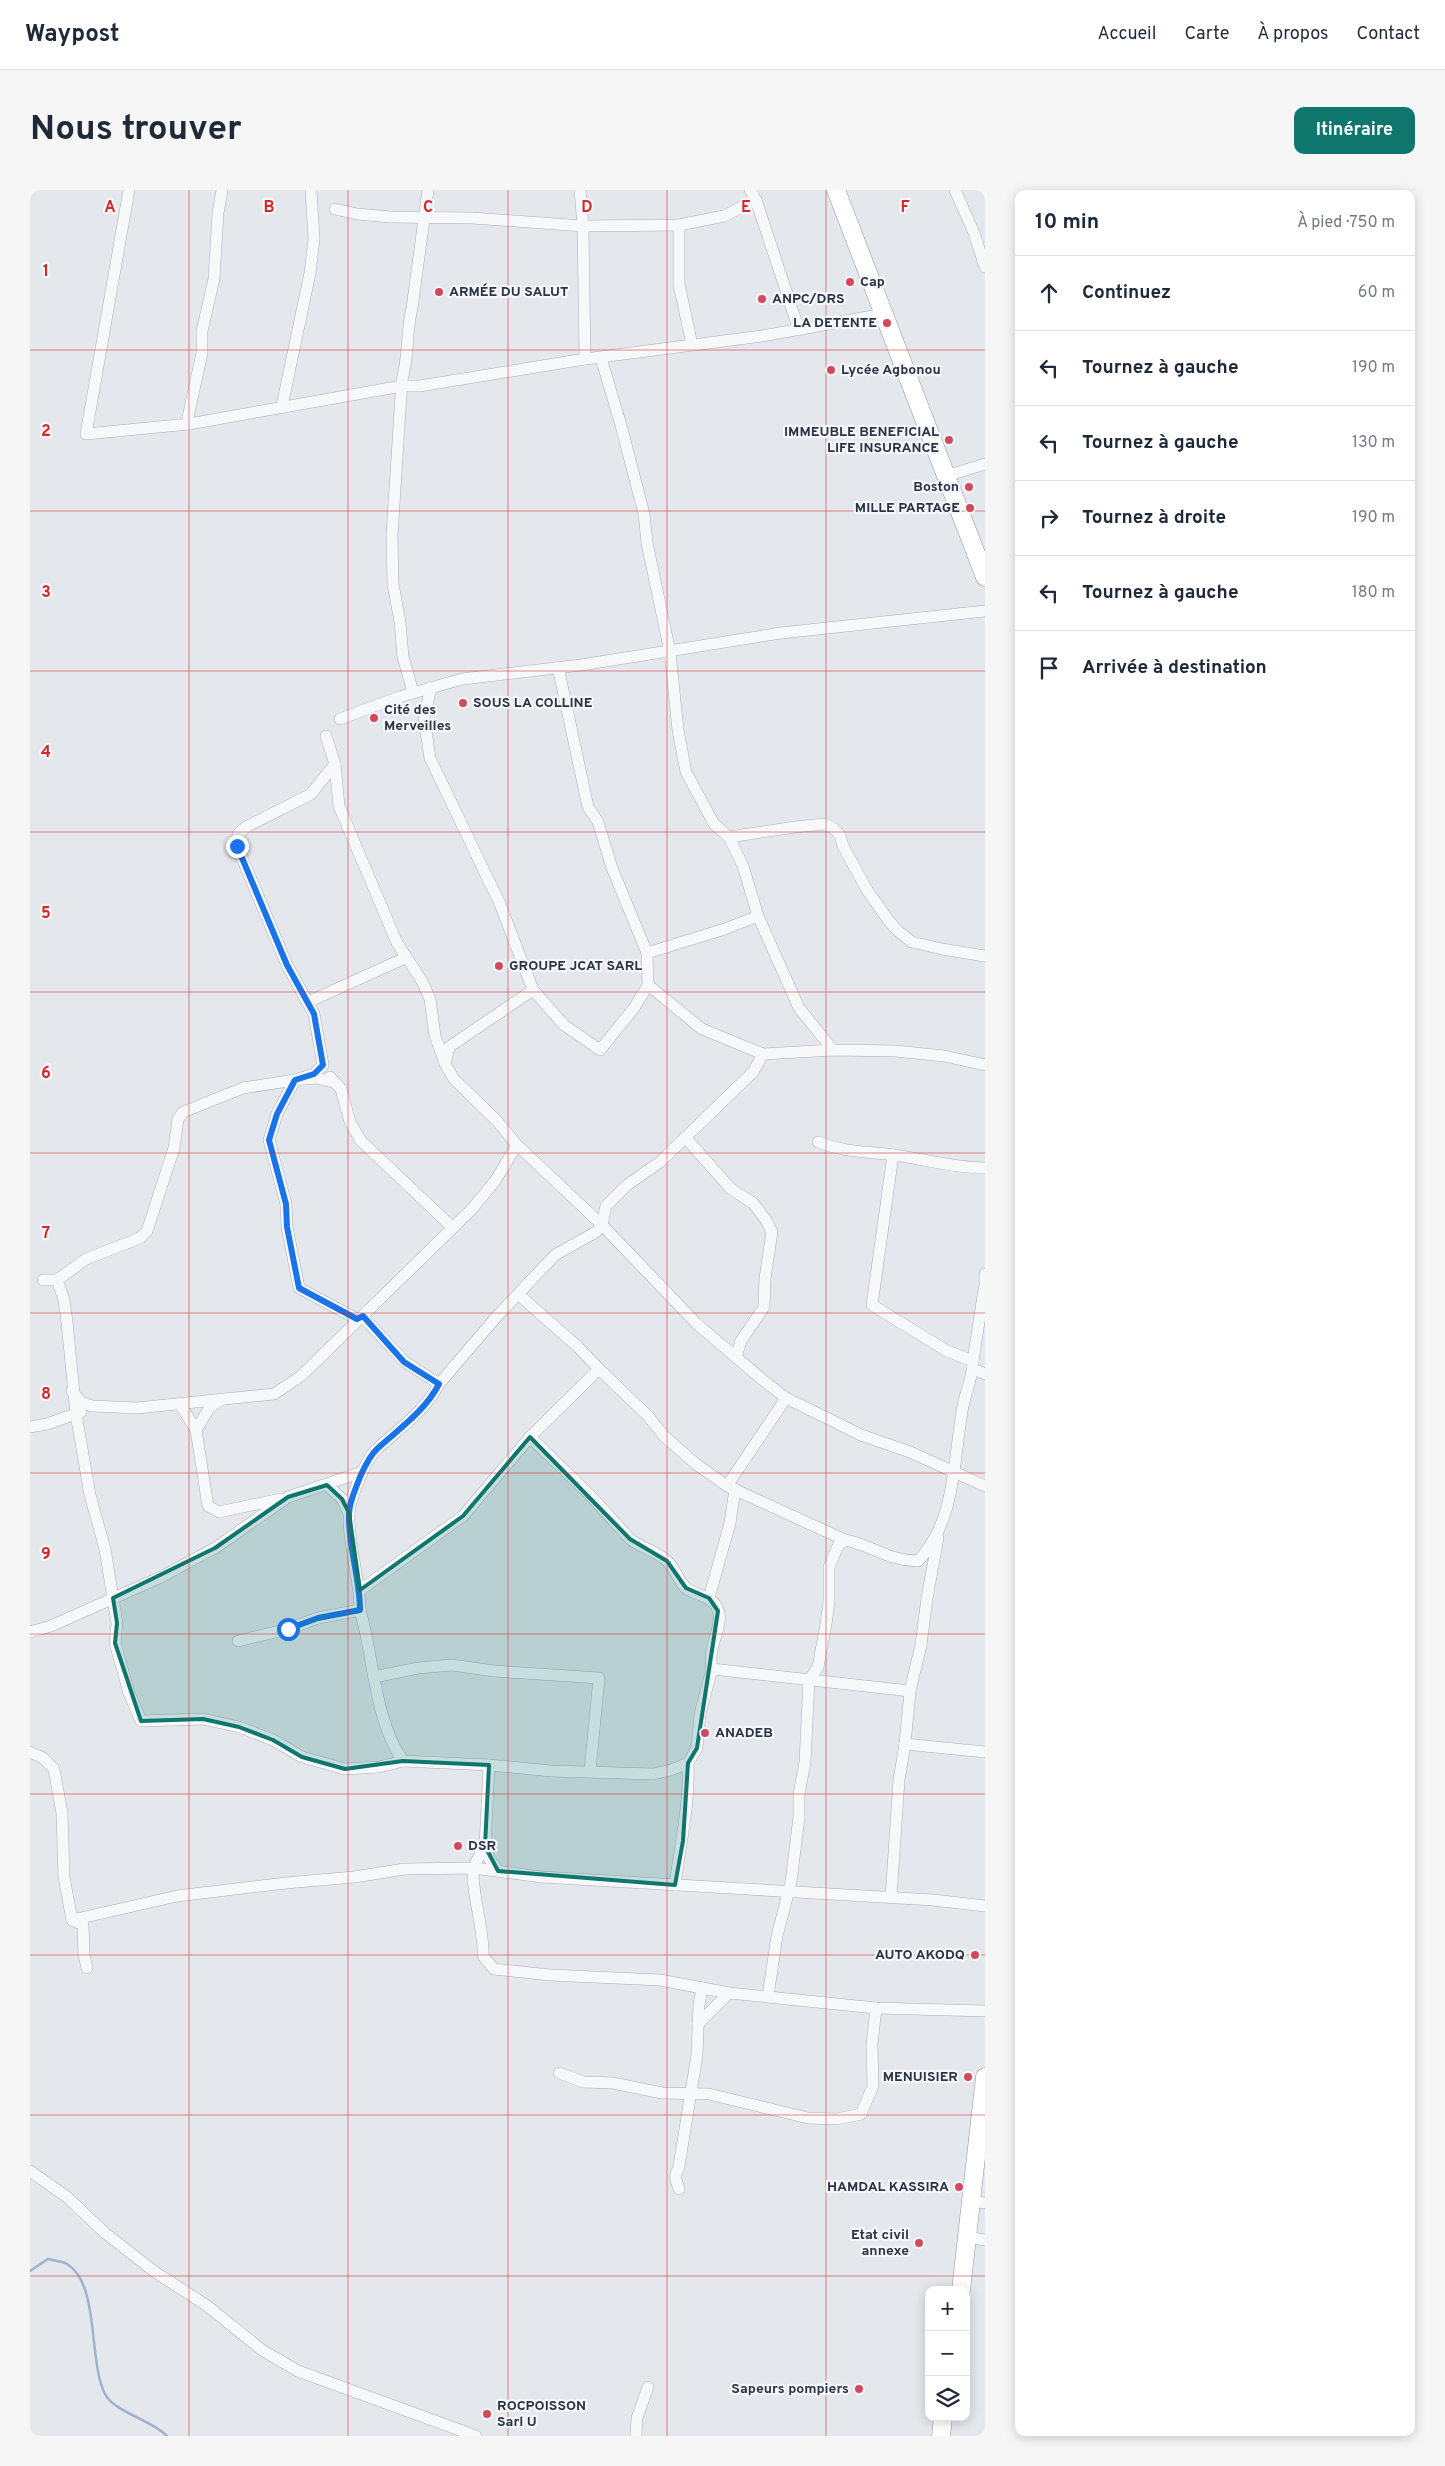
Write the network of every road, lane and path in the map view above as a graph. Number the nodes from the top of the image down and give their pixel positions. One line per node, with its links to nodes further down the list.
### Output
1 (129, 190): 22 (street)
2 (222, 190): 22 (street)
3 (311, 190): 21 (street)
4 (428, 190): 10 (street)
5 (580, 190): 12 (street)
6 (836, 190): 15 (highway)
7 (955, 190): 13 (street)
8 (753, 195): 11 (street); 16 (street)
9 (335, 208): 10 (street)
10 (425, 217): 12 (street); 20 (street)
11 (679, 225): 12 (street); 17 (street)
12 (583, 226): 19 (street)
13 (982, 246): 14 (street)
14 (985, 267)
15 (884, 314): 16 (street); 24 (highway)
16 (799, 330): 17 (street)
17 (692, 345): 18 (street)
18 (601, 358): 19 (street); 27 (street)
19 (585, 359): 20 (street)
20 (402, 386): 21 (street); 30 (street)
21 (282, 406): 22 (street)
22 (189, 424)
23 (985, 464): 24 (street)
24 (946, 476): 25 (highway)
25 (985, 577)
26 (985, 611): 27 (street)
27 (670, 652): 28 (street); 34 (street)
28 (558, 667): 29 (street); 36 (street)
29 (431, 687): 30 (street); 40 (street)
30 (413, 692): 31 (street)
31 (340, 719)
32 (326, 736): 33 (street)
33 (335, 764): 38 (street); 41 (street)
34 (729, 837): 35 (street); 37 (street)
35 (758, 916): 36 (street); 42 (street)
36 (647, 953): 39 (street)
37 (985, 956)
38 (405, 958): 41 (street); 44 (street)
39 (648, 984): 40 (street); 43 (street)
40 (533, 990): 44 (street)
41 (308, 1002): 45 (street)
42 (833, 1050): 43 (street); 46 (street)
43 (763, 1054): 49 (street)
44 (446, 1064): 51 (street)
45 (323, 1065): 47 (street); 48 (street)
46 (985, 1065)
47 (295, 1080): 48 (street); 58 (street); 61 (street)
48 (333, 1082): 55 (street)
49 (685, 1137): 54 (street); 62 (street)
50 (818, 1142): 52 (street)
51 (517, 1145): 54 (street); 55 (street)
52 (893, 1155): 53 (street); 63 (street)
53 (985, 1168)
54 (602, 1225): 60 (street); 62 (street)
55 (452, 1227): 61 (street)
56 (985, 1274): 59 (street)
57 (43, 1280): 58 (street)
58 (57, 1280): 67 (street)
59 (984, 1289): 63 (street)
60 (519, 1295): 64 (street); 66 (street)
61 (360, 1318): 66 (street); 69 (street)
62 (736, 1357): 68 (street)
63 (973, 1365): 65 (street); 77 (street)
64 (599, 1369): 75 (street); 80 (street)
65 (985, 1374)
66 (439, 1384): 76 (street)
67 (72, 1391): 71 (street); 72 (street)
68 (786, 1398): 77 (street); 80 (street)
69 (222, 1399): 70 (street); 74 (street)
70 (180, 1404): 71 (street); 74 (street)
71 (92, 1406): 72 (street)
72 (76, 1414): 73 (street); 86 (street)
73 (30, 1427)
74 (196, 1430): 81 (street)
75 (530, 1437): 85 (street); 87 (street)
76 (362, 1472): 78 (street); 82 (street)
77 (954, 1473): 79 (street); 83 (street)
78 (327, 1485): 81 (street); 82 (street)
79 (985, 1486)
80 (731, 1487): 84 (street); 87 (street)
81 (288, 1497): 86 (street)
82 (349, 1513): 85 (street)
83 (938, 1535): 84 (street); 94 (street)
84 (845, 1540): 93 (street)
85 (360, 1590): 88 (street)
86 (113, 1598): 89 (street); 98 (street)
87 (710, 1598): 91 (street)
88 (360, 1610): 90 (street); 92 (street)
89 (30, 1632)
90 (238, 1641)
91 (712, 1670): 93 (street); 99 (street)
92 (374, 1677): 98 (street); 101 (street)
93 (809, 1680): 94 (street); 106 (street)
94 (910, 1692): 95 (street)
95 (905, 1744): 97 (street); 107 (street)
96 (30, 1752): 109 (street)
97 (985, 1752)
98 (403, 1761): 100 (street)
99 (688, 1763): 101 (street); 105 (street)
100 (489, 1765): 101 (street); 102 (street)
101 (590, 1771)
102 (484, 1846): 103 (street); 104 (street)
103 (474, 1868): 104 (street); 109 (street); 111 (street)
104 (498, 1871): 105 (street)
105 (675, 1885): 106 (street)
106 (790, 1891): 107 (street); 113 (street)
107 (891, 1897): 108 (street)
108 (985, 1906)
109 (72, 1920): 110 (street)
110 (87, 1968)
111 (702, 1988): 112 (street); 116 (street)
112 (729, 1993): 113 (street); 116 (street)
113 (768, 1996): 114 (street)
114 (876, 2008): 115 (street); 119 (street)
115 (985, 2012)
116 (698, 2024): 119 (street)
117 (559, 2073): 119 (street)
118 (985, 2077): 120 (highway)
119 (691, 2094): 122 (street)
120 (984, 2105): 123 (highway)
121 (30, 2171): 128 (street)
122 (679, 2189)
123 (979, 2202): 124 (highway)
124 (976, 2239): 125 (highway)
125 (962, 2286)
126 (648, 2387): 129 (street)
127 (942, 2421): 130 (highway)
128 (476, 2436)
129 (636, 2436)
130 (940, 2436)

